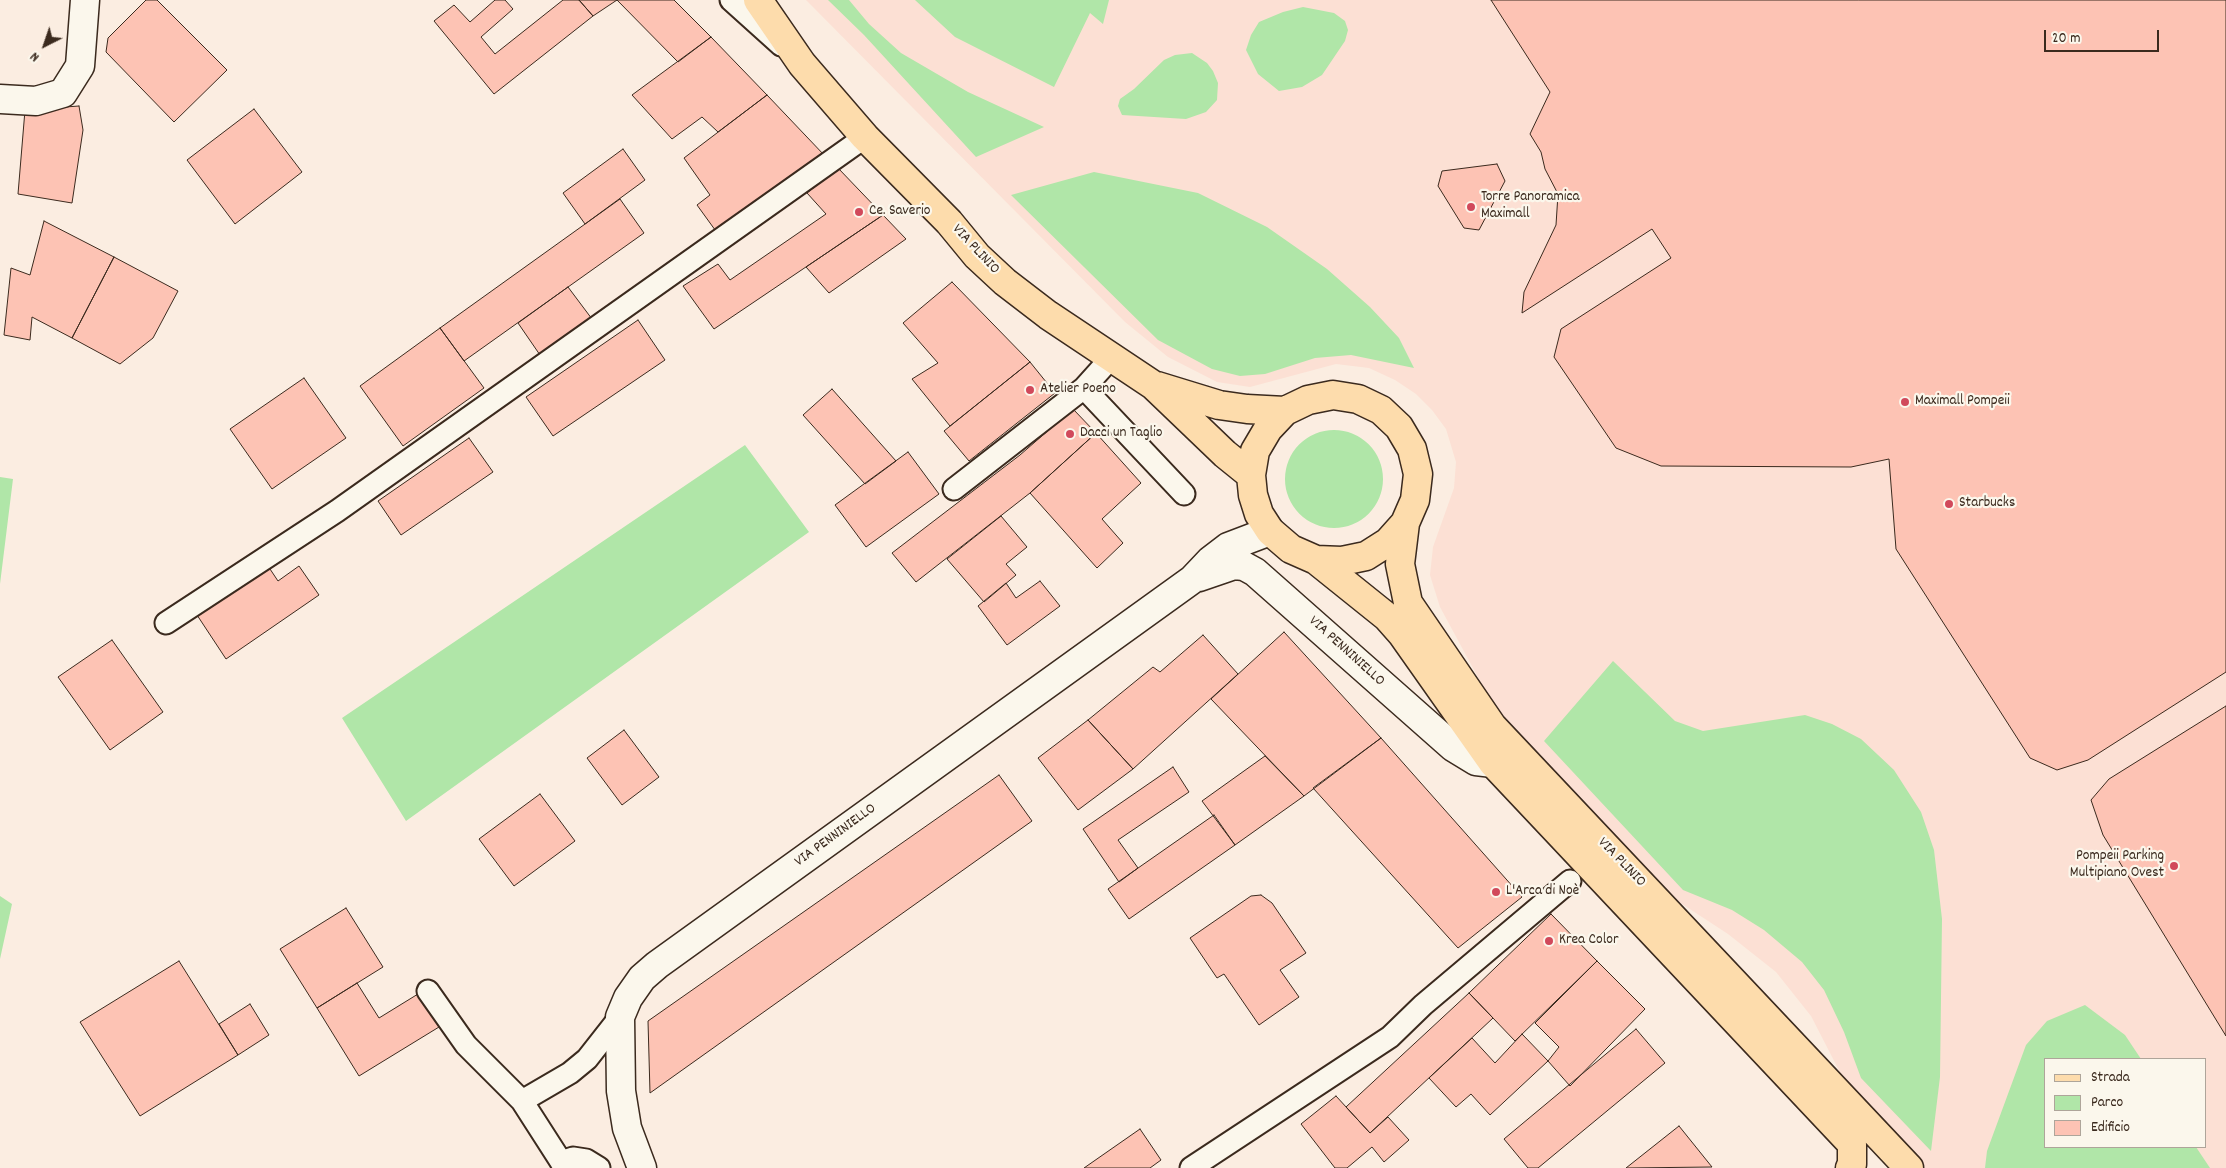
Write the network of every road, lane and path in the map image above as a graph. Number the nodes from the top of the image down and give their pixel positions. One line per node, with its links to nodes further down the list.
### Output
1 (85, 0): 6 (street)
2 (731, 0): 5 (lane, VIA PLINIO)
3 (758, 0): 5 (main road, VIA PLINIO)
4 (776, 0): 5 (main road, VIA PLINIO)
5 (802, 64): 7 (main road, VIA PLINIO)
6 (0, 100)
7 (865, 137): 8 (main road, VIA PLINIO); 19 (lane)
8 (1112, 358): 9 (main road, VIA PLINIO); 10 (lane)
9 (1153, 385): 11 (main road, VIA PLINIO); 12 (main road, VIA PLINIO)
10 (1084, 388): 13 (lane); 14 (lane)
11 (1285, 411): 12 (main road, VIA PLINIO); 15 (main road, VIA PLINIO)
12 (1251, 475): 16 (main road, VIA PLINIO)
13 (954, 488)
14 (1184, 494)
15 (1405, 523): 17 (main road, VIA PLINIO); 30 (main road, VIA PLINIO)
16 (1270, 531): 17 (main road, VIA PLINIO); 18 (street, VIA PENNINIELLO)
17 (1316, 560): 20 (main road, VIA PLINIO)
18 (1193, 580): 20 (street, VIA PENNINIELLO); 23 (street, VIA PENNINIELLO)
19 (166, 623)
20 (1493, 763): 29 (main road, VIA PLINIO)
21 (1570, 881): 28 (lane)
22 (428, 992): 24 (lane)
23 (620, 1017): 24 (lane); 27 (street, VIA PENNINIELLO)
24 (522, 1101): 25 (lane)
25 (563, 1165): 26 (lane)
26 (598, 1168)
27 (642, 1168)
28 (1191, 1168)
29 (1850, 1168)
30 (1910, 1168)

